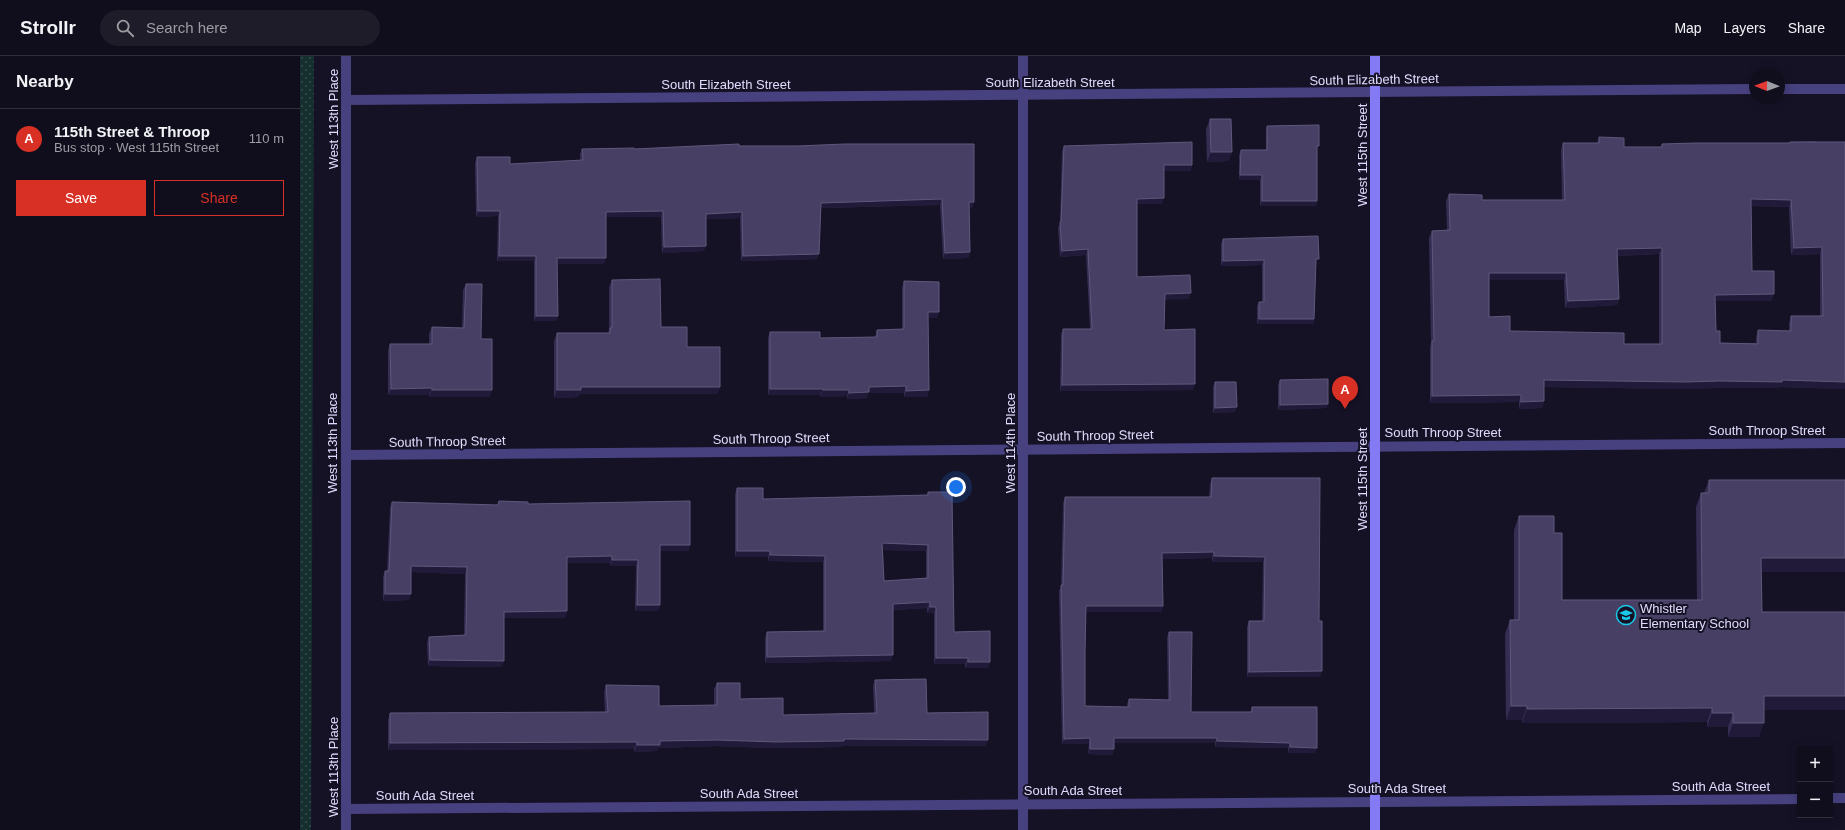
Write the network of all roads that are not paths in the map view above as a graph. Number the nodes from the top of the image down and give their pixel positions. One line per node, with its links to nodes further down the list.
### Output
1 (346, 56): 9 (street, West 113th Place)
2 (1023, 56): 8 (street, West 114th Place)
3 (1375, 56): 7 (street, West 115th Street)
4 (1749, 89): 7 (street, South Elizabeth Street)
5 (1785, 89): 6 (street)
6 (1845, 89)
7 (1376, 92): 8 (street, South Elizabeth Street); 11 (street, West 115th Street)
8 (1023, 95): 9 (street, South Elizabeth Street); 12 (street, West 114th Place)
9 (346, 100): 13 (street, West 113th Place)
10 (1845, 443): 11 (street, South Throop Street)
11 (1375, 446): 12 (street, South Throop Street); 17 (street, West 115th Street)
12 (1023, 449): 13 (street, South Throop Street); 18 (street, West 114th Place)
13 (346, 456): 19 (street, West 113th Place)
14 (1833, 798): 15 (street)
15 (1845, 798)
16 (1797, 799): 17 (street, South Ada Street)
17 (1375, 801): 18 (street, South Ada Street); 22 (street, West 115th Street)
18 (1023, 804): 19 (street, South Ada Street); 21 (street, West 114th Place)
19 (346, 809): 20 (street, West 113th Place)
20 (346, 830)
21 (1023, 830)
22 (1375, 830)

